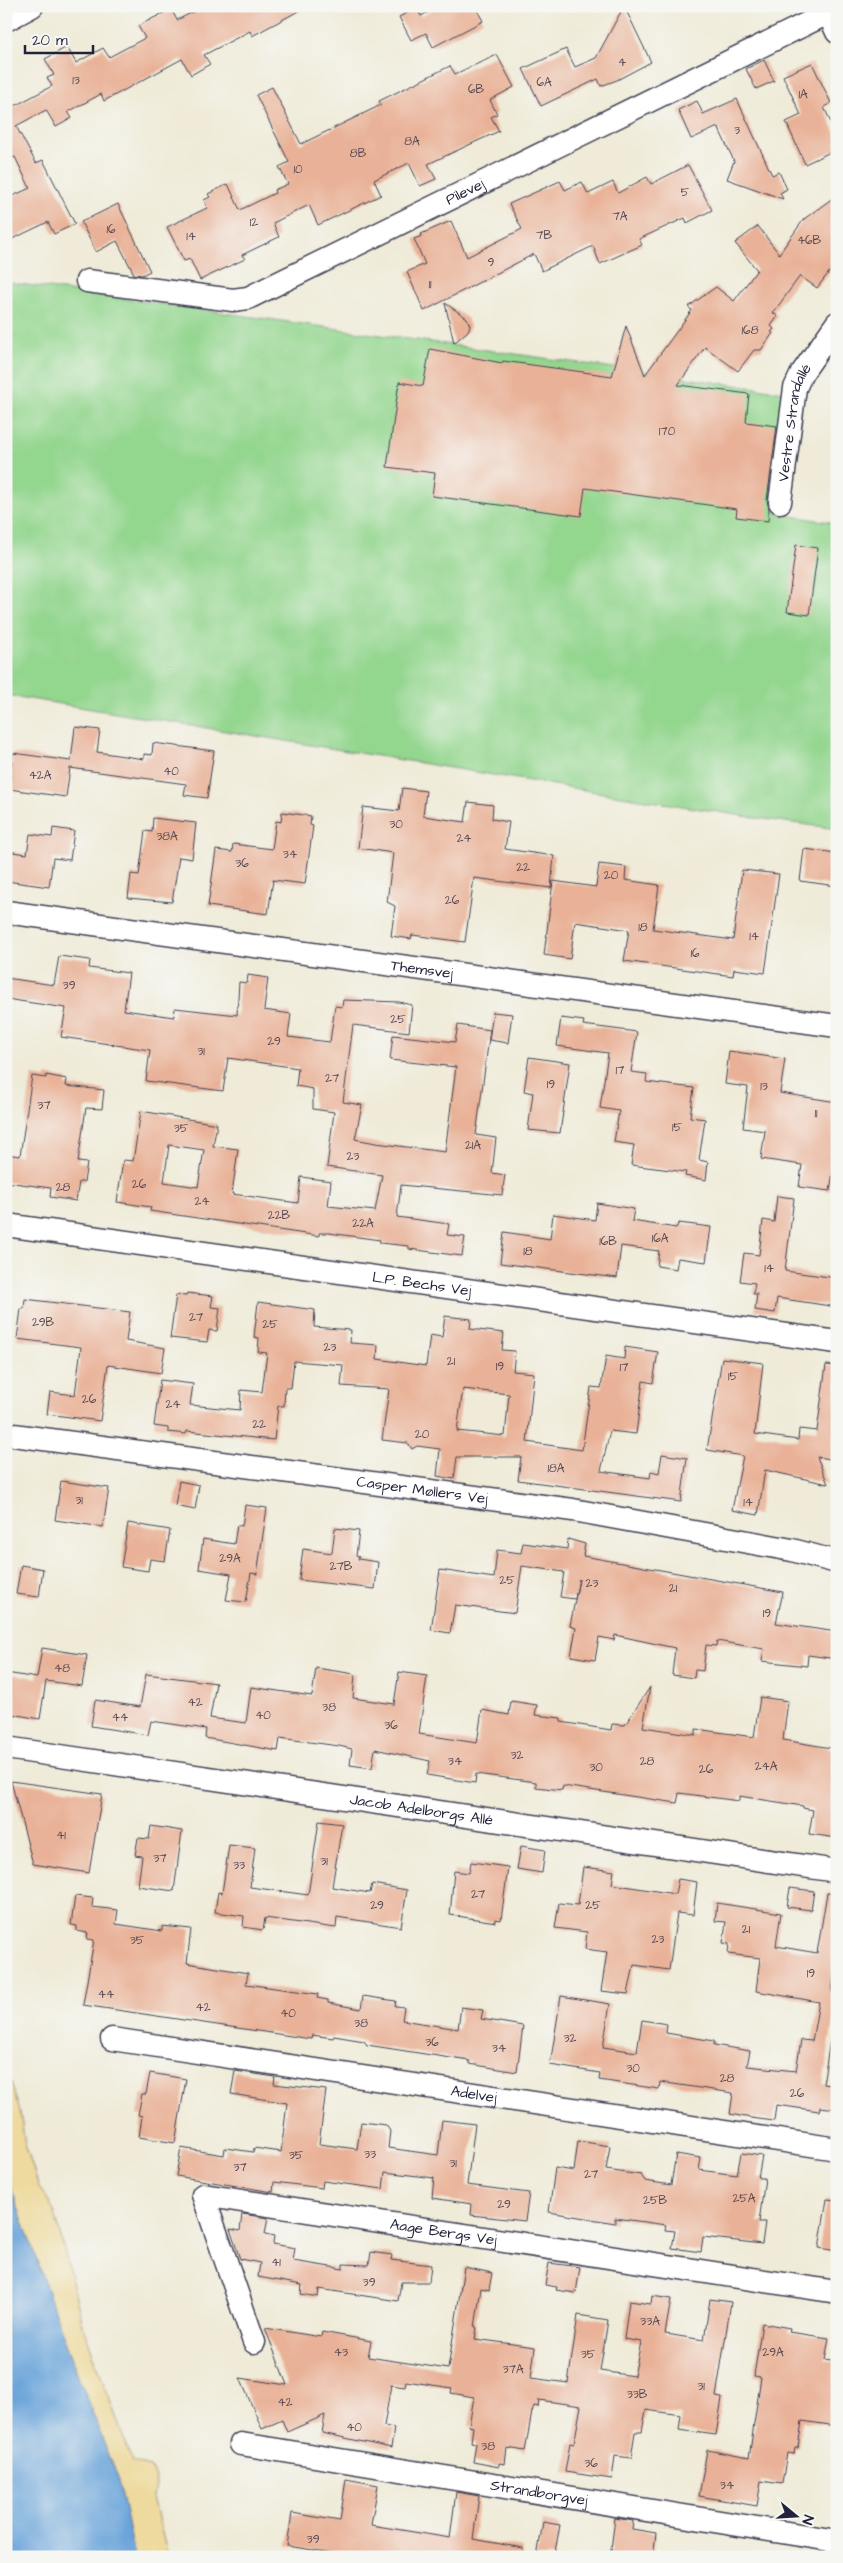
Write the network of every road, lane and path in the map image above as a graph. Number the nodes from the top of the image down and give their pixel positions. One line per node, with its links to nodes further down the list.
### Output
1 (32, 6): 3 (street)
2 (830, 17): 4 (street, Pilevej)
3 (6, 20)
4 (87, 281)
5 (837, 323): 6 (street, Vestre Strandallé)
6 (780, 502)
7 (6, 912): 8 (street, Themsvej)
8 (837, 1026)
9 (6, 1225): 10 (street, L.P. Bechs Vej)
10 (837, 1342)
11 (6, 1434): 12 (street, Casper Møllers Vej)
12 (837, 1562)
13 (6, 1748): 14 (street, Jacob Adelborgs Allé)
14 (837, 1872)
15 (112, 2039): 16 (street, Adelvej)
16 (837, 2149)
17 (837, 2292): 18 (street, Aage Bergs Vej)
18 (254, 2342)
19 (241, 2444): 20 (street, Strandborgvej)
20 (837, 2541)

